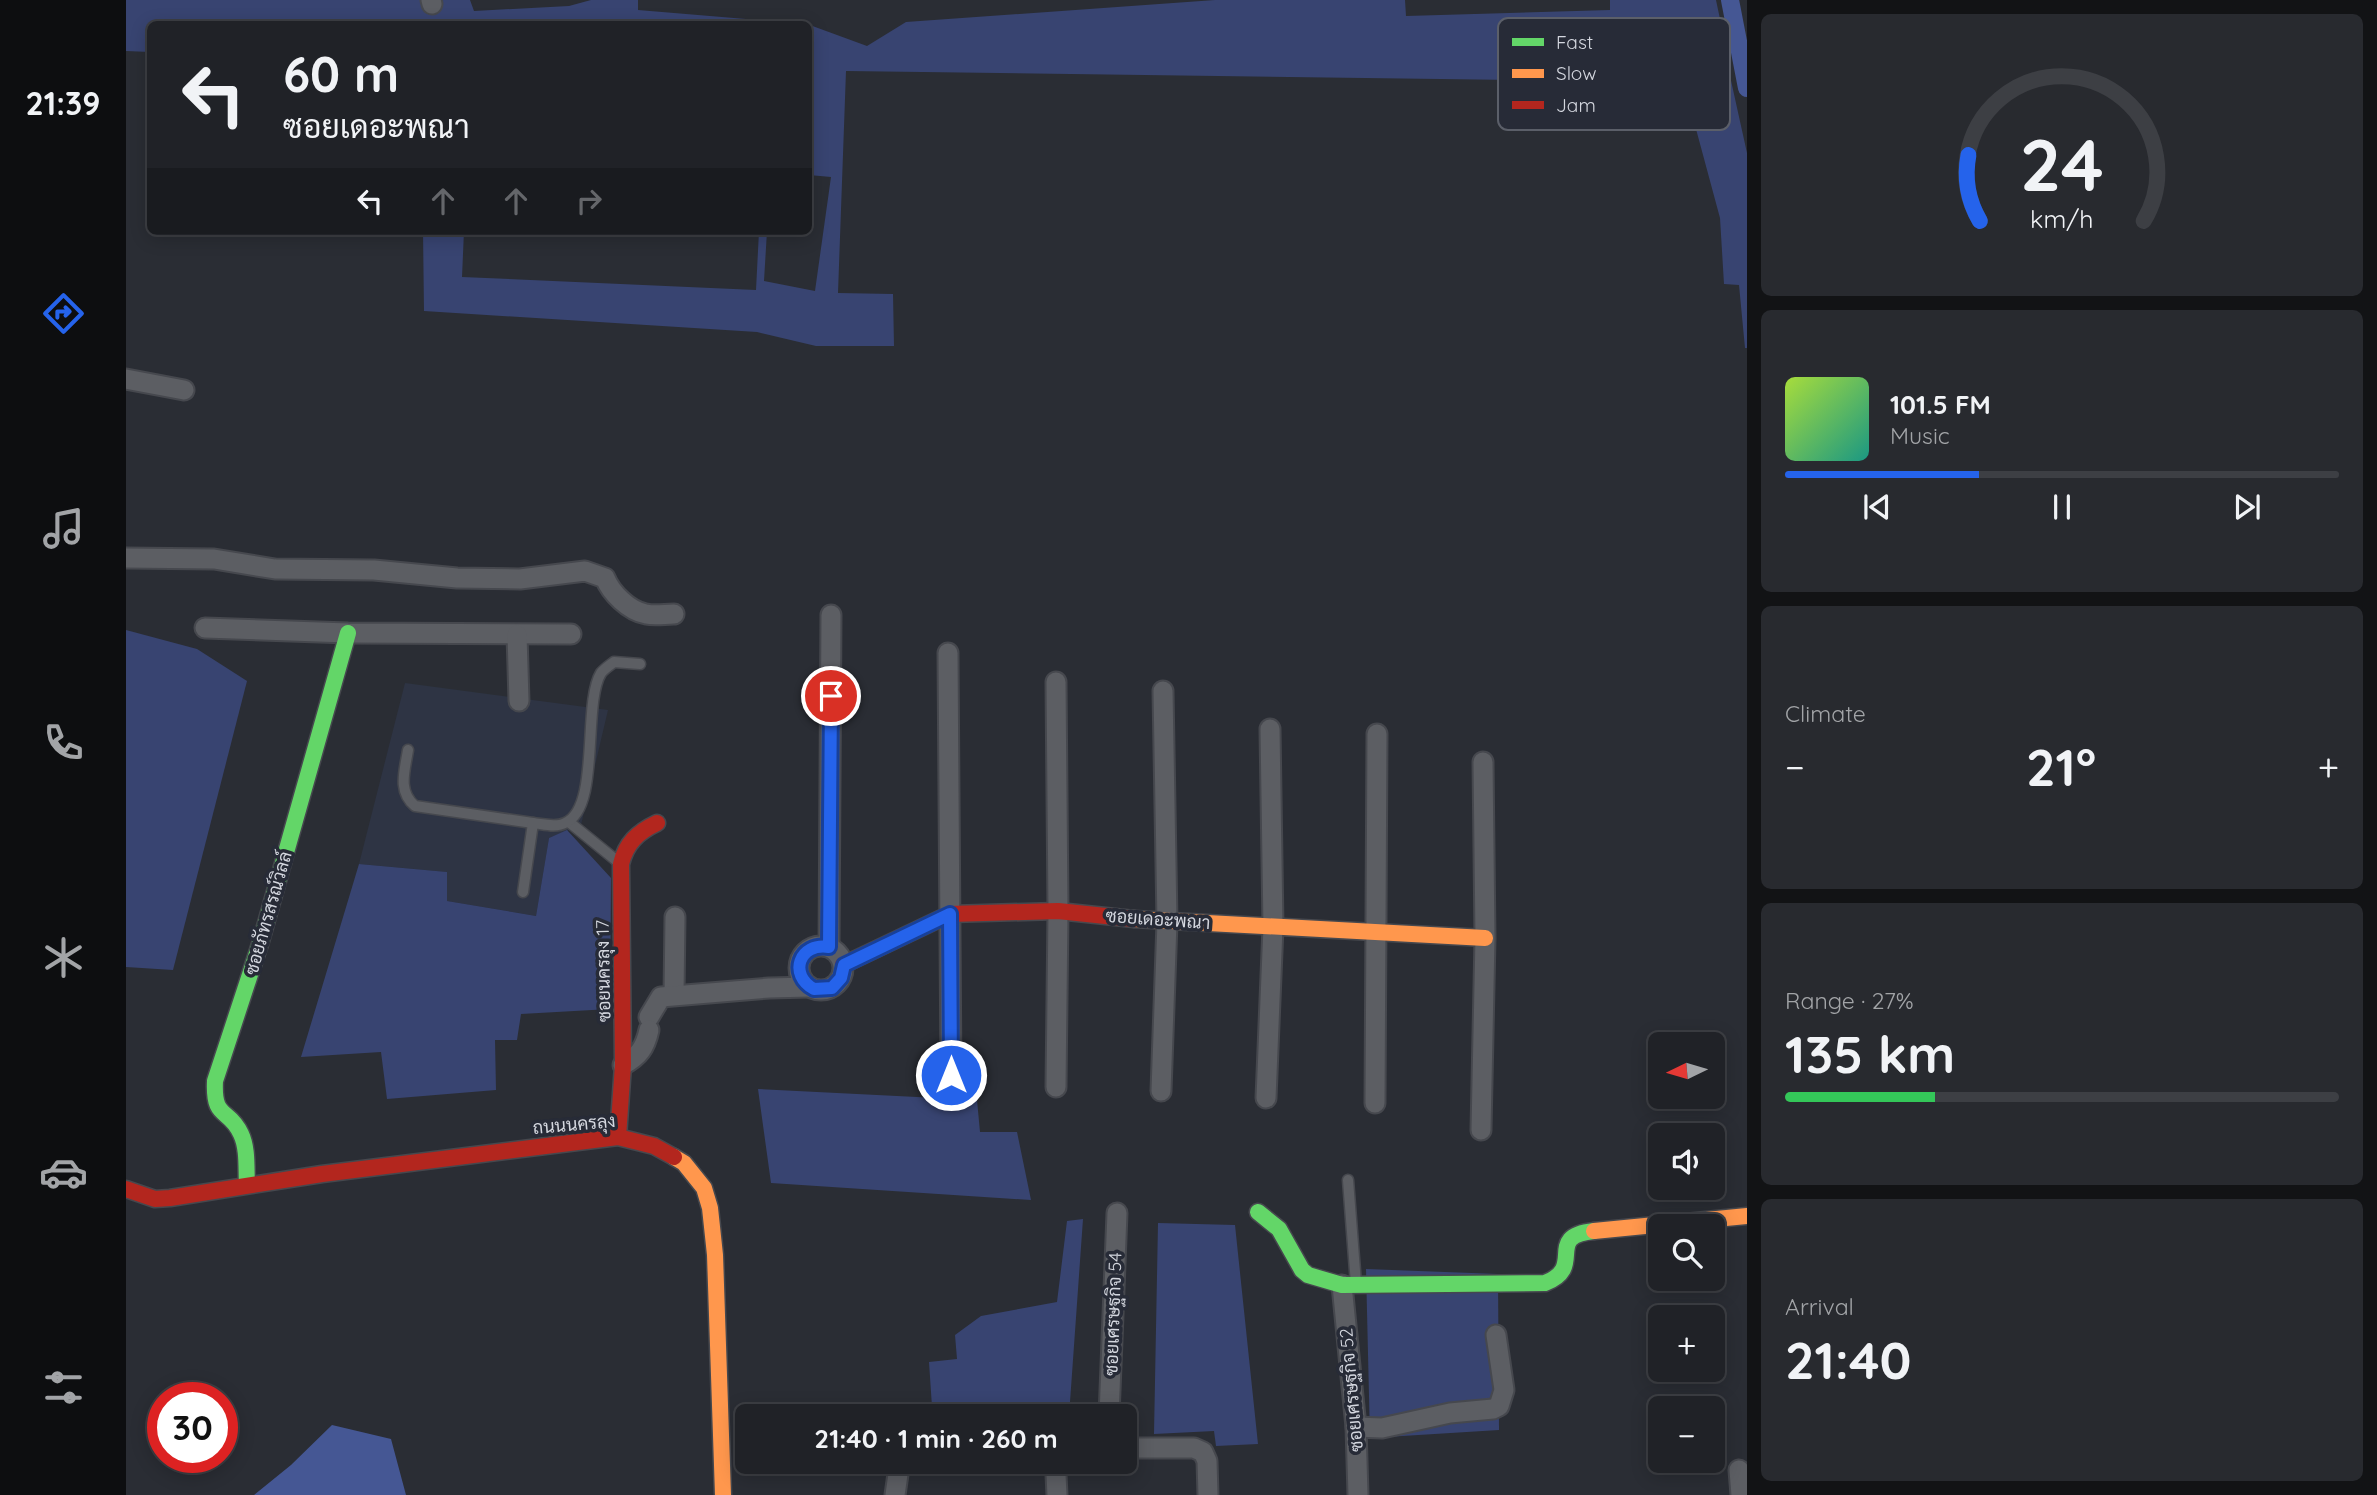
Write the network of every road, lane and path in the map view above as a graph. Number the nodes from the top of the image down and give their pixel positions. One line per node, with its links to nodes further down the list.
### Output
1 (126, 379): 2 (street)
2 (184, 390)
3 (126, 558): 4 (street)
4 (674, 614)
5 (831, 615): 31 (street)
6 (205, 628): 7 (street)
7 (348, 633): 9 (street); 44 (street, ซอยภัทรสรณ์วิลล์)
8 (570, 634): 9 (street)
9 (517, 635): 14 (street)
10 (948, 653): 25 (street)
11 (640, 664): 19 (lane)
12 (1056, 682): 24 (street)
13 (1163, 691): 27 (street)
14 (519, 701)
15 (1270, 729): 28 (street)
16 (1377, 734): 29 (street)
17 (408, 750): 21 (lane)
18 (1483, 762): 30 (street)
19 (569, 822): 21 (lane); 22 (lane)
20 (657, 822): 22 (street, ซอยนครลุง 17)
21 (533, 823): 23 (lane)
22 (621, 864): 35 (street, ซอยนครลุง 17)
23 (523, 892)
24 (1058, 911): 25 (street, ซอยเดอะพณา); 27 (street, ซอยเดอะพณา); 37 (street)
25 (950, 914): 32 (street, ซอยเดอะพณา); 36 (street)
26 (675, 918): 34 (street)
27 (1167, 922): 28 (street, ซอยเดอะพณา); 38 (street)
28 (1273, 927): 29 (street, ซอยเดอะพณา); 39 (street)
29 (1378, 933): 30 (street, ซอยเดอะพณา); 40 (street)
30 (1485, 938): 41 (street)
31 (829, 947): 32 (street); 33 (street)
32 (844, 965): 33 (street, ซอยเดอะพณา)
33 (809, 987): 34 (street, ซอยเดอะพณา)
34 (674, 995): 35 (street)
35 (623, 1065): 42 (street, ซอยนครลุง 17)
36 (951, 1075)
37 (1056, 1087)
38 (1161, 1091)
39 (1266, 1098)
40 (1376, 1103)
41 (1481, 1130)
42 (618, 1137): 44 (street, ถนนนครลุง); 56 (street, ถนนนครลุง)
43 (1348, 1180): 49 (lane)
44 (247, 1185): 45 (street, ถนนนครลุง)
45 (126, 1189)
46 (1258, 1212): 49 (street)
47 (1117, 1213): 51 (street, ซอยเศรษฐกิจ 54)
48 (1747, 1216): 49 (street)
49 (1349, 1285): 52 (street, ซอยเศรษฐกิจ 52)
50 (1496, 1335): 52 (street)
51 (1109, 1404)
52 (1356, 1427): 59 (street, ซอยเศรษฐกิจ 52)
53 (1137, 1448): 58 (street)
54 (1739, 1470): 60 (street)
55 (898, 1474): 57 (street)
56 (723, 1495)
57 (895, 1495)
58 (1208, 1495)
59 (1358, 1495)
60 (1741, 1495)

